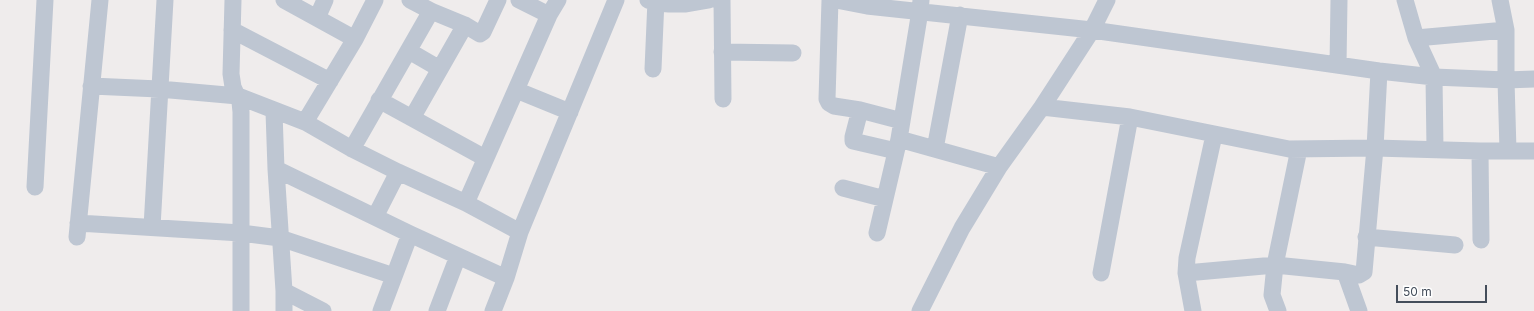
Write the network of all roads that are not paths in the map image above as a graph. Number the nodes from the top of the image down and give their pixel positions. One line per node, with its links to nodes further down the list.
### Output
1 (46, 0): 73 (street)
2 (100, 0): 45 (street)
3 (165, 0): 46 (street)
4 (233, 0): 29 (street)
5 (284, 0): 27 (street)
6 (326, 0): 27 (street)
7 (375, 0): 33 (street)
8 (410, 0): 24 (street)
9 (498, 0): 28 (street)
10 (519, 0): 25 (street)
11 (558, 0): 25 (street)
12 (616, 0): 54 (street)
13 (709, 0): 21 (street)
14 (722, 0): 35 (street)
15 (830, 0): 52 (street)
16 (836, 0): 22 (street)
17 (1107, 0): 30 (street)
18 (1339, 0): 37 (street)
19 (1405, 0): 32 (street)
20 (1500, 0): 31 (street)
21 (653, 1): 39 (street)
22 (867, 3): 23 (street)
23 (920, 5): 26 (street); 57 (street)
24 (430, 11): 28 (street); 34 (street)
25 (549, 15): 47 (street)
26 (960, 15): 30 (street); 63 (street)
27 (317, 18): 33 (street)
28 (465, 25): 38 (street)
29 (232, 30): 44 (street); 48 (street)
30 (1092, 30): 37 (street); 51 (street)
31 (1506, 30): 32 (street); 43 (street)
32 (1416, 38): 41 (street)
33 (355, 39): 44 (street)
34 (409, 51): 38 (street); 50 (street)
35 (722, 52): 36 (street); 49 (street)
36 (793, 53)
37 (1338, 65): 40 (street)
38 (440, 69): 56 (street)
39 (653, 69)
40 (1379, 71): 41 (street); 61 (street)
41 (1434, 77): 43 (street); 65 (street)
42 (1534, 79): 43 (street)
43 (1506, 80): 67 (street)
44 (330, 82): 58 (street)
45 (91, 86): 46 (street); 78 (street)
46 (159, 89): 48 (street); 78 (street)
47 (516, 90): 54 (street); 69 (street)
48 (238, 96): 53 (street); 80 (street)
49 (723, 99)
50 (379, 100): 56 (street); 62 (street)
51 (1042, 107): 55 (street); 70 (street)
52 (860, 110): 57 (street); 60 (street)
53 (274, 112): 58 (street); 71 (street)
54 (570, 112): 79 (street)
55 (1130, 117): 59 (street); 89 (street)
56 (412, 118): 69 (street)
57 (902, 120): 60 (street)
58 (305, 122): 62 (street)
59 (1214, 135): 64 (street); 91 (street)
60 (897, 145): 63 (street); 75 (street)
61 (1375, 148): 64 (street); 65 (street); 83 (street)
62 (352, 149): 72 (street)
63 (934, 149): 70 (street)
64 (1299, 149): 88 (street)
65 (1435, 149): 66 (street)
66 (1480, 151): 67 (street); 85 (street)
67 (1508, 151): 68 (street)
68 (1534, 151)
69 (485, 158): 76 (street)
70 (999, 166): 101 (street)
71 (276, 169): 77 (street); 84 (street)
72 (398, 172): 76 (street); 77 (street)
73 (35, 187)
74 (843, 188): 75 (street)
75 (885, 199): 81 (street)
76 (466, 203): 79 (street)
77 (375, 217): 82 (street)
78 (152, 227): 80 (street)
79 (520, 232): 93 (street)
80 (242, 233): 84 (street); 95 (street)
81 (877, 233)
82 (410, 234): 87 (street); 92 (street)
83 (1366, 237): 86 (street); 90 (street)
84 (280, 238): 92 (street); 94 (street)
85 (1481, 240)
86 (1454, 245)
87 (458, 256): 93 (street); 99 (street)
88 (1275, 265): 90 (street); 91 (street); 103 (street)
89 (1101, 272)
90 (1345, 272): 104 (street)
91 (1186, 273): 102 (street)
92 (394, 276): 98 (street)
93 (506, 278): 100 (street)
94 (284, 291): 96 (street); 97 (street)
95 (241, 311)
96 (284, 311)
97 (323, 311)
98 (381, 311)
99 (437, 311)
100 (493, 311)
101 (920, 311)
102 (1194, 311)
103 (1278, 311)
104 (1359, 311)

